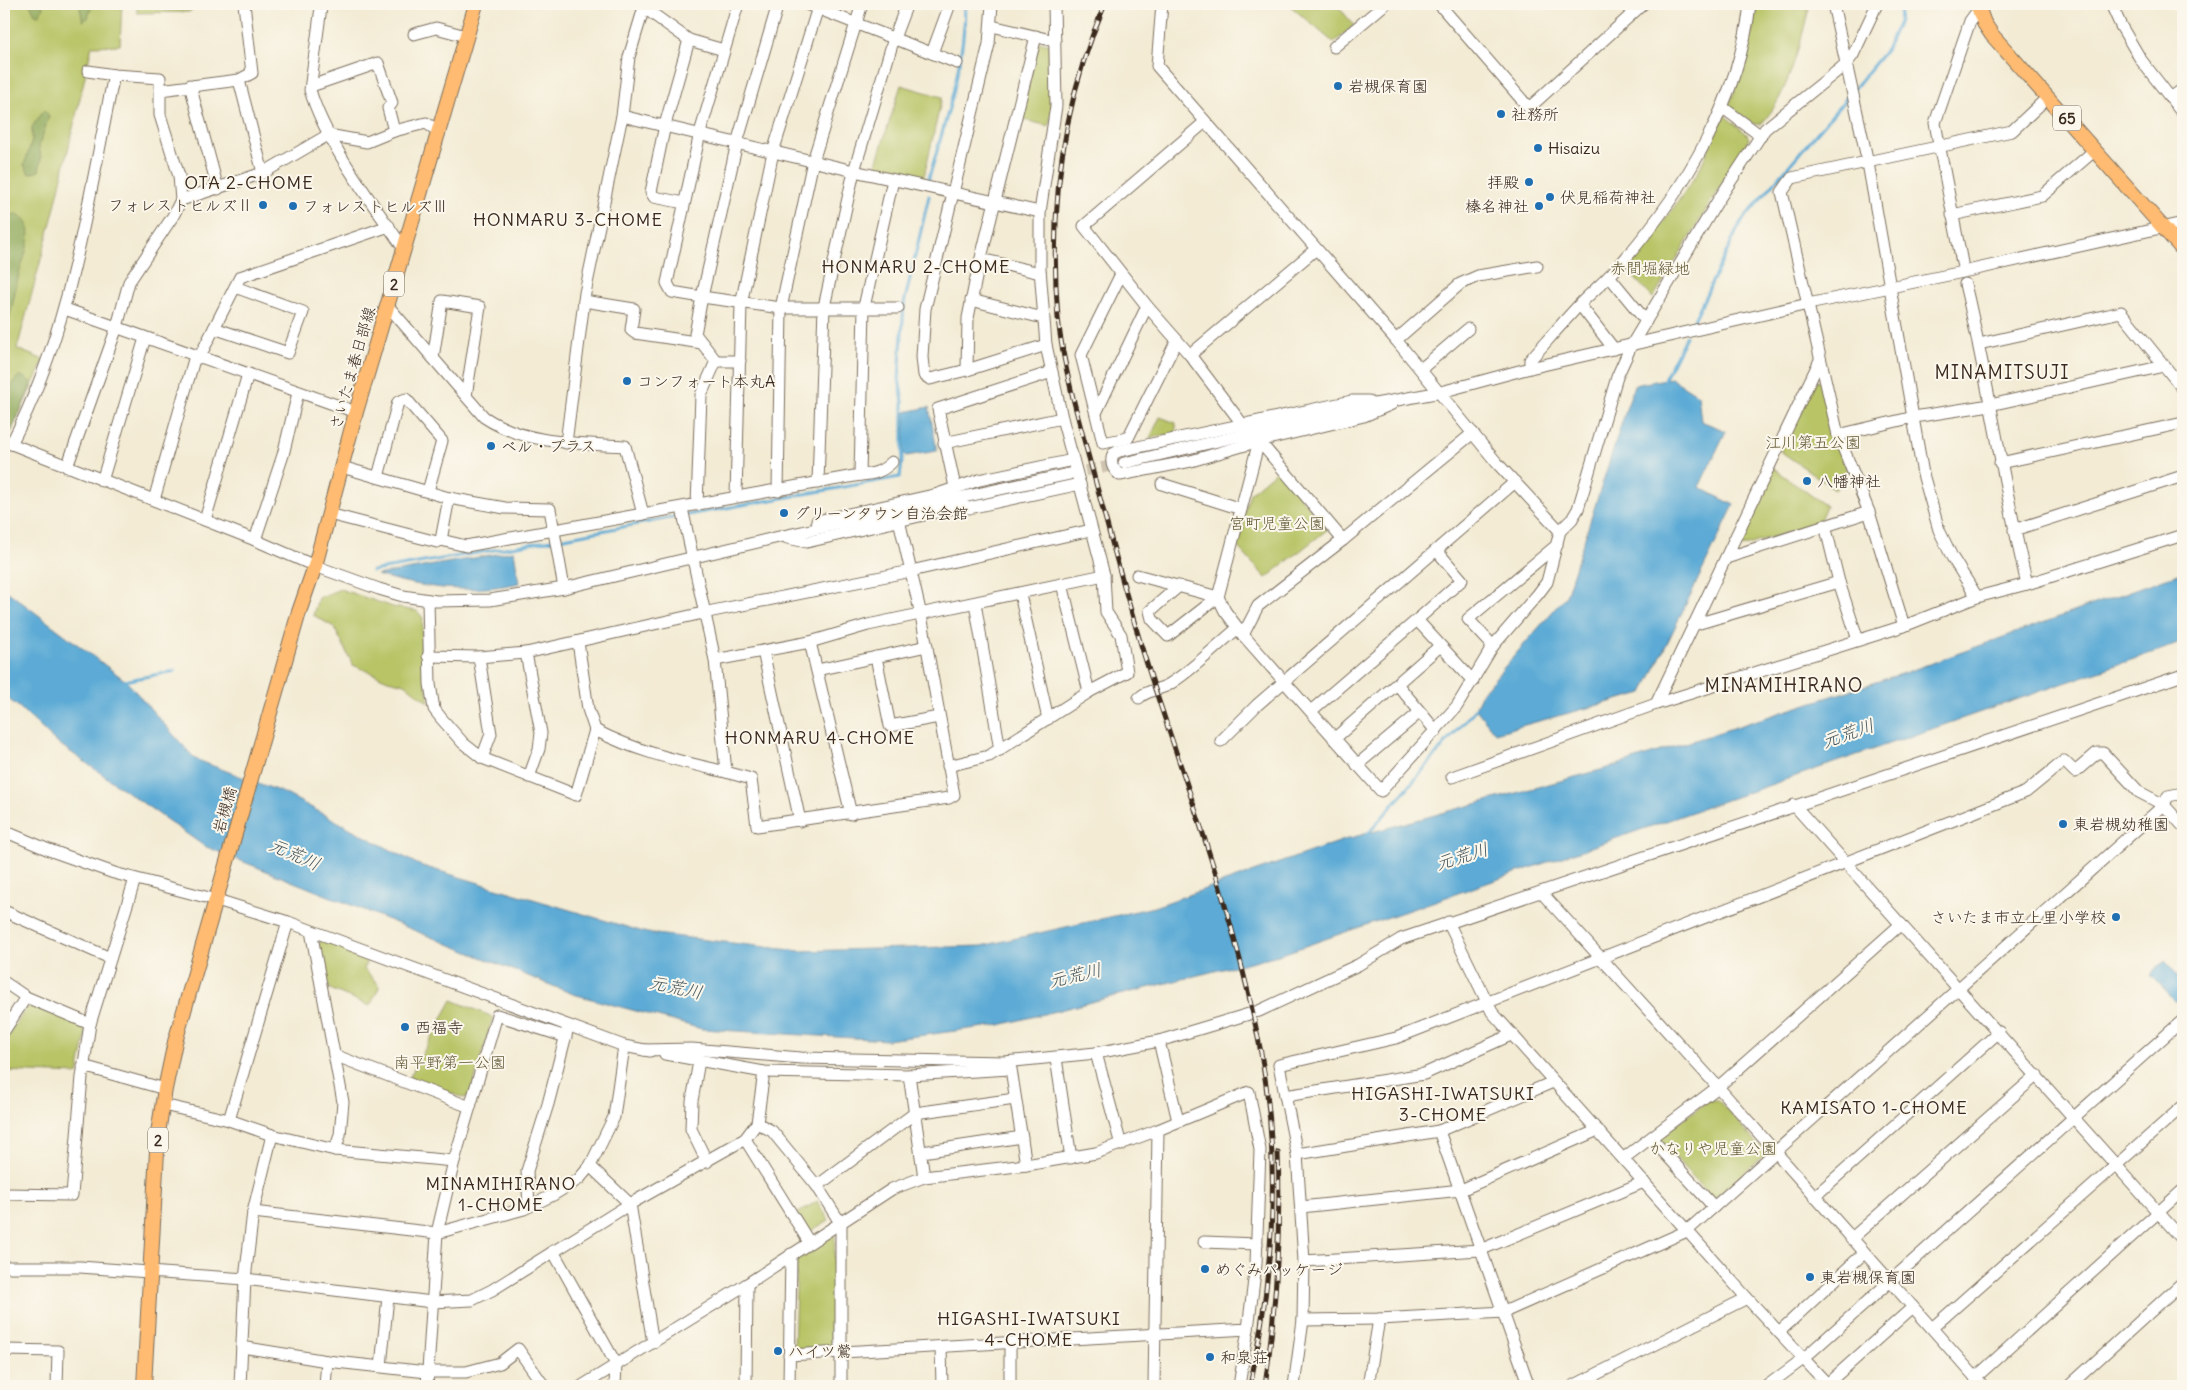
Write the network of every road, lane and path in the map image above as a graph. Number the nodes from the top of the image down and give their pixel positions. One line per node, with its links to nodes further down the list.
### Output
1 (244, 4): 38 (street)
2 (319, 4): 40 (street)
3 (476, 4): 26 (main road, さいたま春日部線 / 2)
4 (642, 4): 29 (street); 47 (street)
5 (738, 4): 32 (street)
6 (778, 4): 55 (street)
7 (806, 4): 21 (street)
8 (862, 4): 23 (street)
9 (907, 4): 28 (street)
10 (950, 4): 33 (street)
11 (992, 4): 24 (street)
12 (1054, 4): 30 (street)
13 (1162, 4): 48 (street)
14 (1385, 4): 31 (street)
15 (1439, 4): 16 (street)
16 (1643, 4)
17 (1750, 4): 45 (street)
18 (1833, 4): 35 (street)
19 (1877, 4): 35 (street)
20 (2111, 4): 44 (street)
21 (819, 6): 23 (street); 58 (street)
22 (1977, 7): 43 (main road, 65); 56 (street)
23 (854, 22): 28 (street); 59 (street)
24 (992, 26): 27 (street); 65 (street)
25 (414, 34): 26 (street)
26 (466, 36): 51 (main road, さいたま春日部線 / 2)
27 (1036, 36): 30 (street); 68 (street)
28 (894, 38): 33 (street); 61 (street)
29 (689, 40): 32 (street); 49 (street)
30 (1055, 41): 69 (street)
31 (1334, 47)
32 (724, 50): 52 (street)
33 (932, 53): 34 (street)
34 (957, 63)
35 (1846, 64): 54 (street); 60 (street)
36 (88, 71): 37 (street)
37 (114, 75): 42 (street); 98 (street)
38 (239, 80): 39 (street); 62 (street)
39 (190, 85): 42 (street); 64 (street)
40 (310, 86): 50 (street); 53 (street)
41 (2183, 89): 44 (street)
42 (160, 90): 66 (street)
43 (2048, 97): 56 (street); 57 (main road, 65)
44 (2172, 98): 46 (street)
45 (1722, 107): 54 (street); 82 (street)
46 (2183, 114)
47 (622, 116): 49 (street); 88 (street)
48 (1205, 122): 75 (street); 81 (street)
49 (664, 125): 52 (street); 67 (street)
50 (394, 131): 51 (street); 53 (street)
51 (440, 132): 74 (main road, さいたま春日部線 / 2)
52 (700, 133): 55 (street); 67 (street)
53 (328, 135): 62 (street); 72 (street)
54 (1761, 136): 100 (street)
55 (737, 143): 58 (street); 86 (street)
56 (1941, 148): 60 (street); 70 (street)
57 (2095, 150): 70 (street); 73 (main road, 65)
58 (773, 152): 59 (street); 89 (street)
59 (812, 161): 61 (street); 96 (street)
60 (1868, 164): 85 (street); 90 (street)
61 (854, 171): 63 (street); 94 (street)
62 (263, 173): 64 (street)
63 (893, 180): 65 (street); 95 (street)
64 (218, 189): 66 (street)
65 (954, 192): 68 (street); 121 (street)
66 (181, 200): 101 (street)
67 (684, 203): 86 (street)
68 (995, 203): 69 (street); 77 (street)
69 (1040, 212): 80 (street)
70 (1952, 215): 78 (street)
71 (2183, 223): 73 (street)
72 (389, 226): 74 (street); 84 (street)
73 (2164, 228): 76 (main road, 65); 85 (street)
74 (404, 249): 92 (main road, さいたま春日部線 / 2)
75 (1316, 249): 106 (street); 112 (street)
76 (2183, 250)
77 (980, 259): 80 (street); 87 (street)
78 (1962, 263)
79 (1537, 266): 106 (street)
80 (1040, 273): 99 (street)
81 (1122, 274): 93 (street); 132 (street)
82 (1609, 276): 91 (street); 100 (street)
83 (1965, 284): 108 (street)
84 (235, 287): 102 (street); 102 (street)
85 (1889, 288): 90 (street); 133 (street)
86 (702, 297): 89 (street); 107 (street)
87 (972, 300): 99 (street); 121 (street)
88 (584, 301): 107 (street); 141 (street)
89 (742, 304): 96 (street); 117 (street)
90 (1808, 304): 110 (street); 116 (street)
91 (1580, 305): 111 (street); 119 (street)
92 (388, 306): 114 (street); 131 (main road, さいたま春日部線 / 2)
93 (1147, 306): 105 (street); 132 (street)
94 (824, 307): 95 (street); 96 (street); 155 (street)
95 (864, 307): 97 (street); 150 (street)
96 (781, 308): 160 (street)
97 (898, 308)
98 (65, 309): 101 (street); 140 (street)
99 (1043, 318): 109 (street)
100 (1646, 321): 110 (street)
101 (117, 327): 104 (street); 147 (street)
102 (214, 328): 113 (street)
103 (1468, 329): 120 (street)
104 (145, 338): 113 (street); 153 (street)
105 (1177, 340): 112 (street); 132 (street)
106 (1396, 340): 120 (street)
107 (702, 343): 115 (street)
108 (1979, 344): 118 (street); 130 (street)
109 (1046, 345): 121 (street); 122 (street)
110 (1631, 346): 111 (street); 175 (street)
111 (1614, 349): 119 (street)
112 (1190, 356): 136 (street)
113 (197, 357): 123 (street); 163 (street)
114 (432, 358): 127 (street); 127 (street)
115 (716, 360): 117 (street); 164 (street)
116 (1820, 360): 138 (street); 186 (street)
117 (740, 361): 161 (street)
118 (2164, 366): 124 (street); 130 (street)
119 (1530, 368): 125 (street)
120 (1421, 369): 125 (street)
121 (967, 370)
122 (1052, 372): 134 (street); 142 (street)
123 (248, 374): 126 (street); 170 (street)
124 (2183, 389)
125 (1441, 392): 128 (street); 137 (street)
126 (298, 393): 131 (street); 179 (street)
127 (466, 396): 141 (street)
128 (1403, 398): 129 (street); 139 (street)
129 (1375, 404): 136 (street); 145 (street)
130 (1990, 405): 133 (street); 146 (street)
131 (356, 412): 148 (main road, さいたま春日部線 / 2)
132 (1096, 413)
133 (1914, 417): 138 (street); 198 (street)
134 (1062, 418): 142 (street); 143 (street)
135 (2183, 424): 146 (street)
136 (1243, 425): 139 (street)
137 (1473, 433): 154 (street); 182 (street)
138 (1838, 435): 166 (street)
139 (1259, 441): 165 (street); 182 (street)
140 (7, 443): 147 (street)
141 (566, 443): 169 (street)
142 (944, 443): 158 (street)
143 (1073, 460): 156 (street); 158 (street)
144 (892, 462): 150 (street)
145 (1124, 463)
146 (2000, 463): 174 (street)
147 (67, 467): 153 (street)
148 (342, 467): 152 (street); 168 (main road, さいたま春日部線 / 2)
149 (1069, 474): 178 (street)
150 (860, 475): 155 (street)
151 (2183, 476): 174 (street)
152 (378, 477): 159 (street); 159 (street)
153 (102, 481): 163 (street)
154 (1515, 482): 175 (street); 184 (street)
155 (818, 483): 160 (street)
156 (1080, 484): 171 (street); 173 (street)
157 (1162, 484): 165 (street)
158 (956, 487): 181 (street)
159 (428, 491): 162 (street)
160 (778, 491): 161 (street)
161 (736, 496): 164 (street)
162 (449, 498): 177 (street); 180 (street)
163 (154, 500): 170 (street)
164 (697, 504): 169 (street)
165 (1242, 509): 197 (street)
166 (1869, 512): 172 (street); 205 (street)
167 (683, 513): 185 (street)
168 (329, 514): 180 (street); 187 (main road, さいたま春日部線 / 2)
169 (643, 514): 177 (street)
170 (205, 520): 179 (street)
171 (899, 520): 178 (street); 188 (street)
172 (1824, 525): 186 (street); 191 (street)
173 (1091, 530): 188 (street); 189 (street)
174 (2014, 530): 193 (street)
175 (1560, 531): 183 (street)
176 (2183, 535): 193 (street)
177 (555, 536): 180 (street); 195 (street)
178 (782, 536): 181 (street)
179 (255, 540): 187 (street)
180 (441, 540)
181 (770, 540): 185 (street)
182 (1343, 540): 206 (street)
183 (1557, 545): 212 (street); 212 (street)
184 (1437, 551): 203 (street); 221 (street)
185 (691, 558): 195 (street); 201 (street)
186 (1726, 558): 204 (street)
187 (315, 566): 199 (street); 235 (main road, さいたま春日部線 / 2)
188 (911, 571): 201 (street); 202 (street)
189 (1104, 575): 192 (street); 224 (street)
190 (1137, 575): 194 (street)
191 (1839, 582): 204 (street); 207 (street)
192 (1062, 584): 196 (street); 224 (street)
193 (2027, 584): 198 (street)
194 (1179, 586): 197 (street); 197 (street)
195 (564, 588): 199 (street)
196 (1020, 594): 200 (street); 230 (street)
197 (1218, 597): 206 (street)
198 (1977, 597): 205 (street)
199 (428, 600): 215 (street)
200 (975, 603): 202 (street); 236 (street)
201 (703, 613): 208 (street); 218 (street)
202 (921, 614): 209 (street); 210 (street)
203 (1417, 620): 211 (street); 227 (street)
204 (1693, 626): 226 (street)
205 (1904, 626): 207 (street)
206 (1241, 631): 221 (street); 225 (street)
207 (1858, 640): 226 (street)
208 (578, 642): 214 (street); 231 (street)
209 (810, 642): 213 (street); 219 (street)
210 (927, 646): 217 (street); 229 (street)
211 (1440, 646): 222 (street); 223 (street)
212 (1493, 646): 222 (street)
213 (763, 651): 218 (street); 247 (street)
214 (526, 653): 216 (street); 241 (street)
215 (428, 656): 216 (street); 237 (street)
216 (479, 657): 237 (street)
217 (876, 657): 219 (street); 229 (street)
218 (715, 660): 240 (street)
219 (817, 670): 246 (street)
220 (2183, 675): 245 (street)
221 (1285, 681): 227 (street); 234 (street)
222 (1473, 681): 232 (street)
223 (1397, 684): 228 (street); 233 (street)
224 (1089, 692): 230 (street)
225 (1139, 698)
226 (1656, 704): 242 (street)
227 (1311, 710): 233 (street)
228 (1420, 712): 232 (street); 238 (street)
229 (939, 717): 239 (street)
230 (1048, 719): 236 (street)
231 (595, 730): 240 (street); 241 (street)
232 (1436, 731): 238 (street)
233 (1334, 739): 238 (street)
234 (1220, 741)
235 (262, 743): 253 (main road, 岩槻橋 / 2)
236 (1000, 750): 239 (street)
237 (482, 758): 241 (street)
238 (1358, 765)
239 (948, 766): 246 (street)
240 (726, 772): 247 (street)
241 (530, 777)
242 (1452, 777)
243 (2183, 793): 244 (street)
244 (2164, 804): 248 (street); 250 (street); 262 (street)
245 (1794, 805): 250 (street); 252 (street)
246 (851, 814): 247 (street)
247 (800, 821)
248 (2183, 826)
249 (4, 831): 251 (street)
250 (1845, 861): 257 (street); 260 (street)
251 (135, 879): 253 (street); 259 (street)
252 (1541, 892): 256 (street); 260 (street)
253 (217, 900): 255 (street); 287 (main road, 2)
254 (4, 911): 259 (street)
255 (288, 922): 258 (street); 295 (street)
256 (1448, 922): 264 (street); 272 (street)
257 (1901, 924): 262 (street); 286 (street)
258 (311, 931): 267 (street); 276 (street)
259 (110, 958): 266 (street)
260 (1601, 958): 264 (street); 286 (street)
261 (4, 982): 263 (street)
262 (1959, 987): 269 (street); 308 (street)
263 (26, 997): 266 (street); 268 (street)
264 (1487, 1003): 270 (street); 288 (street)
265 (2183, 1020): 294 (street)
266 (90, 1024): 280 (street)
267 (568, 1024): 271 (street); 273 (street)
268 (4, 1031)
269 (1999, 1032): 284 (street); 323 (street)
270 (1512, 1034): 285 (street); 288 (street)
271 (566, 1037): 292 (street); 325 (street)
272 (1159, 1041): 275 (street); 296 (street)
273 (624, 1046): 274 (street); 316 (street)
274 (644, 1050): 278 (street); 279 (street)
275 (1096, 1054): 277 (street); 305 (street)
276 (334, 1055): 292 (street); 306 (street)
277 (1056, 1058): 279 (street); 310 (street)
278 (699, 1061): 282 (street); 313 (street)
279 (1029, 1061): 281 (street)
280 (83, 1066): 287 (street); 322 (street)
281 (1011, 1069): 283 (street); 289 (street)
282 (764, 1072): 283 (street); 297 (street)
283 (909, 1075): 293 (street)
284 (2037, 1075): 294 (street); 333 (street)
285 (1553, 1082): 299 (street); 300 (street)
286 (1718, 1087): 303 (street); 308 (street)
287 (165, 1089): 290 (main road, 2)
288 (1285, 1096): 309 (street)
289 (1015, 1098): 293 (street); 302 (street)
290 (163, 1105): 295 (street); 344 (main road, 2)
291 (2183, 1106): 315 (street)
292 (470, 1107): 312 (street)
293 (915, 1113): 307 (street); 319 (street)
294 (2074, 1117): 315 (street); 346 (street)
295 (229, 1120): 301 (street)
296 (1178, 1121): 298 (street); 337 (street)
297 (757, 1123): 304 (street); 319 (street)
298 (1158, 1130): 305 (street); 359 (street)
299 (1598, 1130): 311 (street); 320 (street)
300 (1439, 1131): 309 (street); 320 (street)
301 (272, 1135): 306 (street); 328 (street)
302 (1022, 1137): 307 (street); 314 (street)
303 (1651, 1138): 311 (street); 327 (street)
304 (745, 1139): 313 (street); 335 (street)
305 (1121, 1145): 310 (street)
306 (335, 1150): 312 (street)
307 (922, 1152): 317 (street)
308 (1776, 1153): 323 (street); 327 (street)
309 (1297, 1154): 326 (street)
310 (1071, 1158): 314 (street)
311 (1624, 1158): 318 (street)
312 (454, 1161): 332 (street)
313 (707, 1162): 324 (street)
314 (1026, 1165): 317 (street)
315 (2117, 1165): 329 (street); 356 (street)
316 (590, 1166): 324 (street); 325 (street)
317 (924, 1177): 330 (street)
318 (1644, 1182): 331 (street); 338 (street)
319 (817, 1186): 330 (street)
320 (1461, 1190): 326 (street); 338 (street)
321 (2183, 1190): 329 (street)
322 (4, 1194)
323 (1814, 1197): 333 (street)
324 (630, 1204): 339 (street); 360 (street)
325 (529, 1206): 332 (street)
326 (1301, 1207): 342 (street)
327 (1714, 1207): 331 (street)
328 (253, 1212): 332 (street); 345 (street)
329 (2158, 1212): 334 (street); 372 (street)
330 (841, 1224): 335 (street); 365 (street)
331 (1688, 1231): 350 (street); 353 (street)
332 (437, 1233): 351 (street)
333 (1851, 1239): 340 (street)
334 (2183, 1240)
335 (809, 1242): 341 (street)
336 (1204, 1242): 337 (street)
337 (1257, 1244): 357 (street)
338 (1480, 1250): 342 (street); 353 (street)
339 (553, 1251): 351 (street); 369 (street)
340 (1864, 1253): 346 (street); 358 (street)
341 (791, 1254): 348 (street); 366 (street)
342 (1304, 1261): 355 (street)
343 (4, 1267): 344 (street)
344 (151, 1272): 345 (street); 375 (main road, 2)
345 (245, 1278): 349 (street); 363 (street)
346 (1890, 1281): 352 (street); 367 (street)
347 (2183, 1282): 394 (street)
348 (747, 1284): 360 (street); 382 (street)
349 (388, 1297): 351 (street); 370 (street)
350 (1747, 1298): 358 (street); 392 (street)
351 (432, 1302): 371 (street)
352 (1913, 1307): 356 (street); 373 (street)
353 (1504, 1312): 354 (street); 391 (street)
354 (1379, 1319): 355 (street); 390 (street)
355 (1302, 1320): 389 (street)
356 (1932, 1328): 372 (street)
357 (1248, 1329): 359 (street); 388 (street)
358 (1779, 1332): 367 (street)
359 (1154, 1333): 361 (street); 387 (street)
360 (653, 1343): 369 (street)
361 (1010, 1343): 362 (street); 386 (street)
362 (941, 1346): 365 (street); 385 (street)
363 (242, 1348): 368 (street); 376 (street)
364 (4, 1350): 374 (street)
365 (842, 1352): 366 (street); 384 (street)
366 (789, 1355): 383 (street)
367 (1803, 1359): 373 (street); 393 (street)
368 (327, 1361): 370 (street); 377 (street)
369 (616, 1364): 380 (street); 381 (street)
370 (381, 1366): 371 (street)
371 (428, 1372): 378 (street); 379 (street)
372 (1979, 1382)
373 (1828, 1385)
374 (57, 1386)
375 (144, 1386)
376 (240, 1386)
377 (325, 1386)
378 (427, 1386)
379 (544, 1386)
380 (582, 1386)
381 (615, 1386)
382 (746, 1386)
383 (789, 1386)
384 (841, 1386)
385 (942, 1386)
386 (1010, 1386)
387 (1154, 1386)
388 (1239, 1386)
389 (1294, 1386)
390 (1368, 1386)
391 (1529, 1386)
392 (1573, 1386)
393 (1767, 1386)
394 (2070, 1386)

